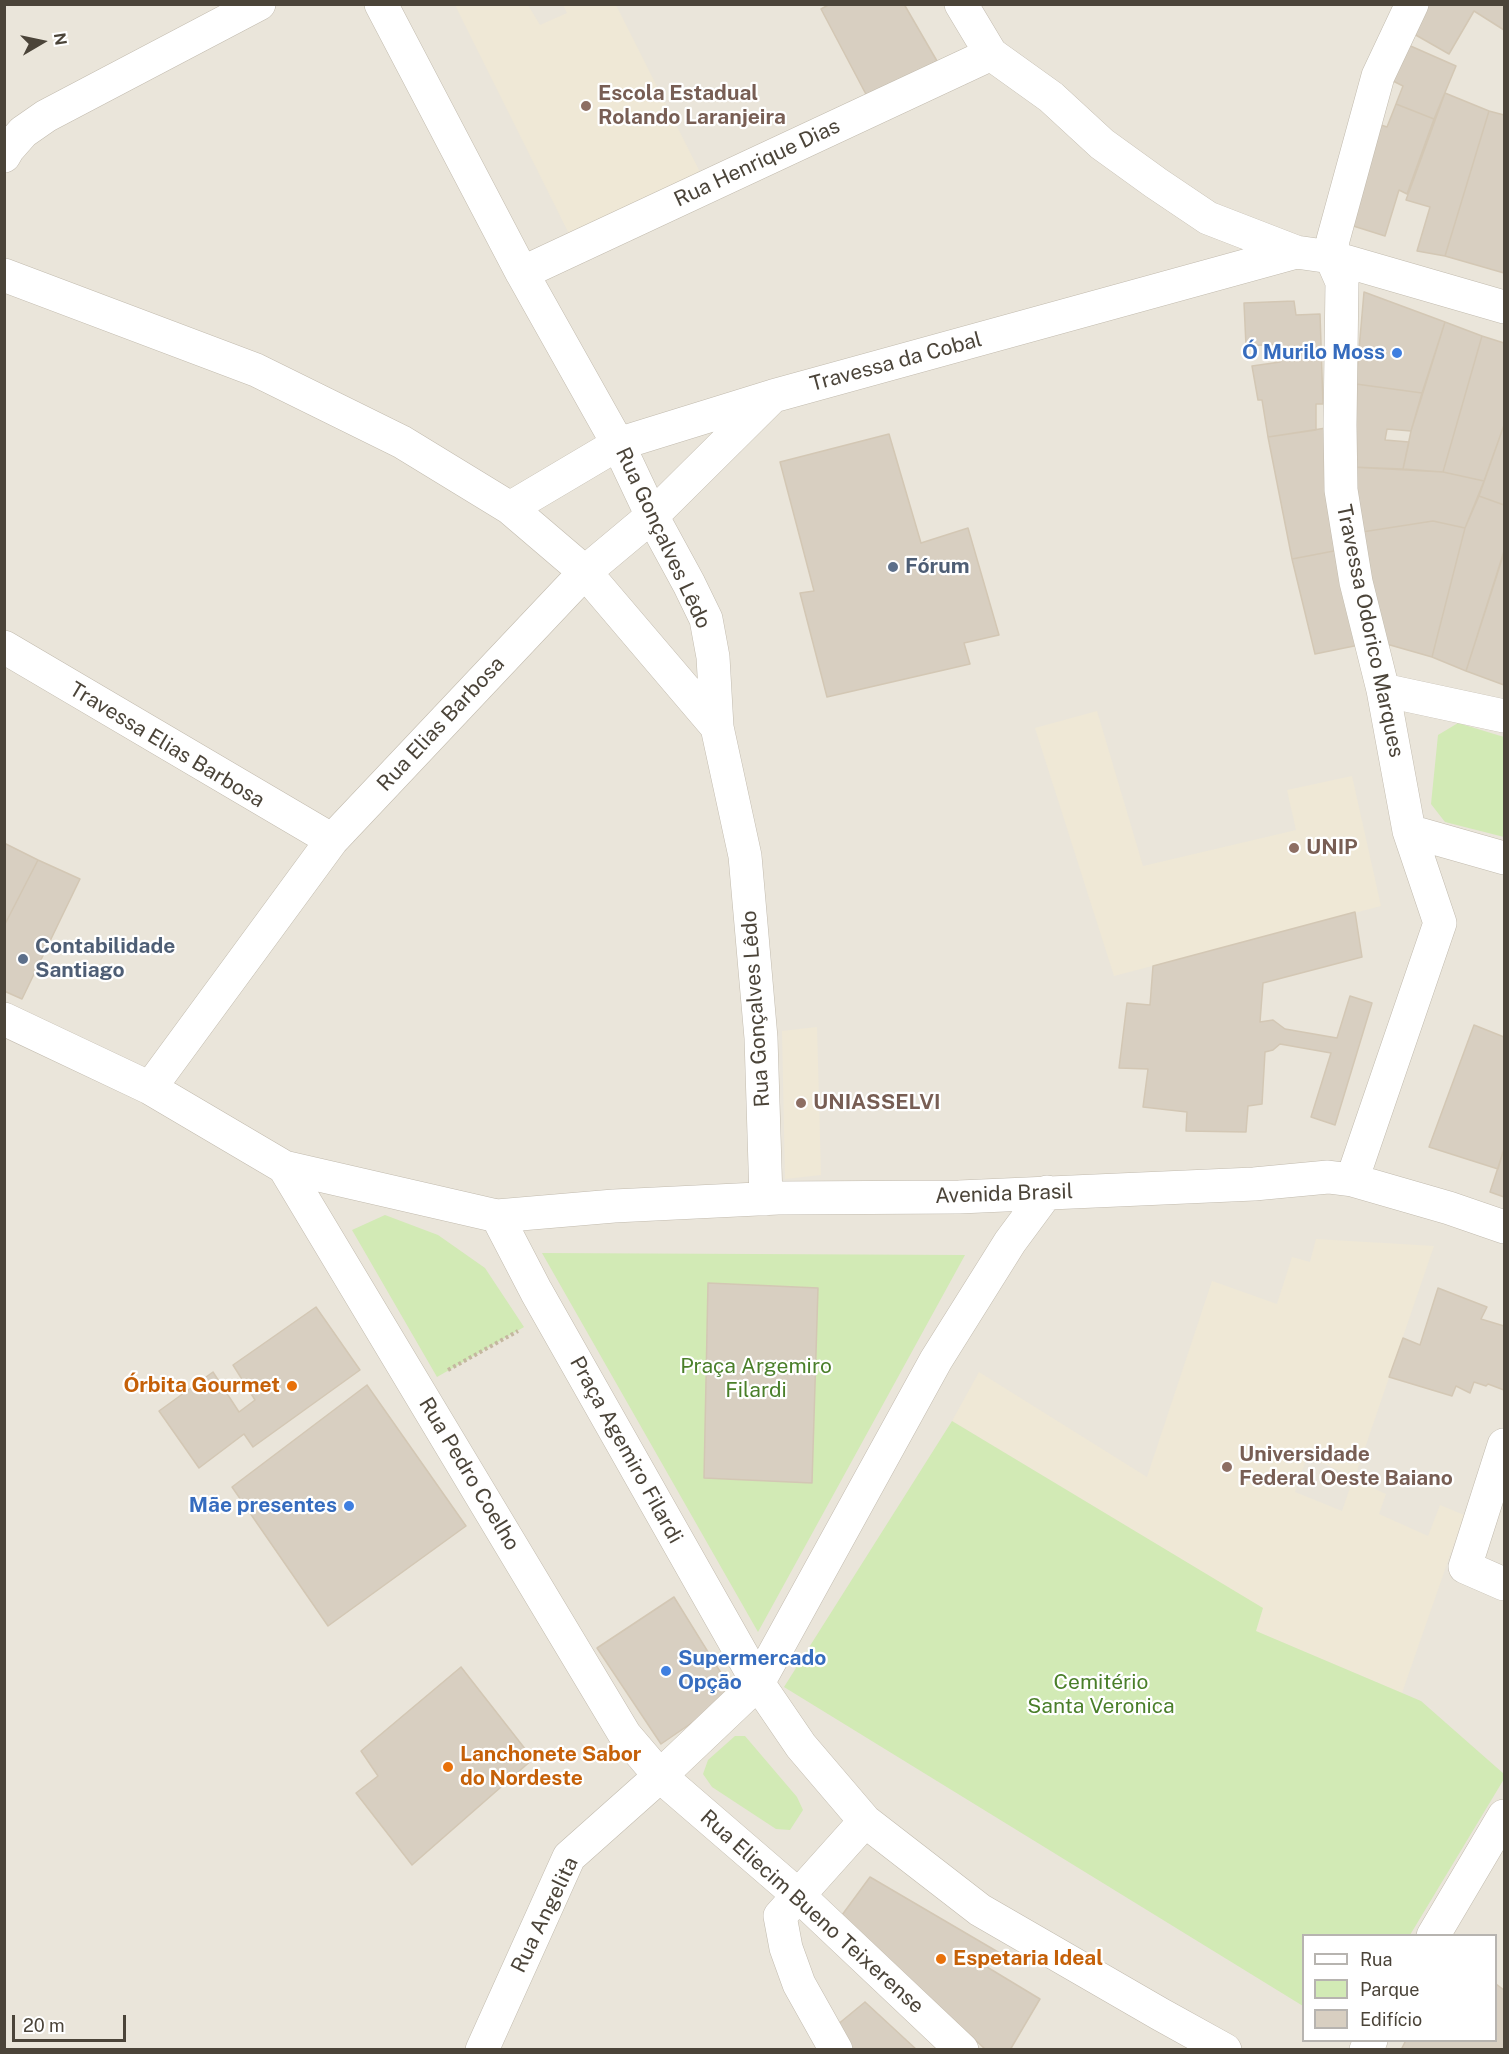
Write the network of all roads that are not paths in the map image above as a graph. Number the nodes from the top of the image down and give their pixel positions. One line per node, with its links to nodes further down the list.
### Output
1 (259, 4): 6 (street)
2 (381, 4): 9 (street, Rua Gonçalves Lêdo)
3 (961, 4): 5 (street)
4 (1412, 4): 8 (street)
5 (991, 54): 7 (street); 9 (street, Rua Henrique Dias)
6 (4, 156)
7 (1296, 252): 8 (street); 12 (street, Travessa da Cobal)
8 (1331, 257): 11 (street); 18 (street, Travessa Odorico Marques)
9 (522, 273): 13 (street, Rua Gonçalves Lêdo)
10 (4, 275): 14 (street)
11 (1504, 307)
12 (774, 396): 13 (street, Travessa da Cobal); 15 (street, Rua Elias Barbosa)
13 (618, 444): 14 (street, Travessa da Cobal); 15 (street, Rua Gonçalves Lêdo)
14 (510, 508): 16 (street)
15 (652, 516): 16 (street, Rua Elias Barbosa); 20 (street, Rua Gonçalves Lêdo)
16 (585, 572): 20 (street); 22 (street, Rua Elias Barbosa)
17 (4, 647): 22 (street, Travessa Elias Barbosa)
18 (1383, 690): 19 (street); 21 (street, Travessa Odorico Marques)
19 (1504, 716)
20 (717, 727): 29 (street, Rua Gonçalves Lêdo)
21 (1409, 831): 23 (street); 27 (street, Travessa Odorico Marques)
22 (332, 840): 25 (street, Rua Elias Barbosa)
23 (1504, 858)
24 (4, 1019): 25 (street)
25 (150, 1089): 26 (street)
26 (284, 1167): 30 (street, Avenida Brasil); 35 (street, Rua Pedro Coelho)
27 (1352, 1180): 28 (street, Avenida Brasil); 31 (street, Avenida Brasil)
28 (1047, 1192): 29 (street, Avenida Brasil); 34 (street, Rua Angelita)
29 (766, 1199): 30 (street, Avenida Brasil)
30 (496, 1216): 34 (street, Praça Agemiro Filardi)
31 (1504, 1227)
32 (1504, 1445): 33 (street)
33 (1504, 1584)
34 (758, 1683): 35 (street, Rua Angelita); 37 (street, Praça Agemiro Filardi)
35 (660, 1776): 38 (street, Rua Eliecim Bueno Teixerense); 40 (street, Rua Angelita)
36 (1504, 1816): 39 (street)
37 (865, 1821): 38 (street); 43 (street, Praça Agemiro Filardi)
38 (798, 1896): 41 (street); 42 (street, Rua Eliecim Bueno Teixerense)
39 (1434, 1934)
40 (482, 2049)
41 (836, 2049)
42 (962, 2049)
43 (1225, 2049)

